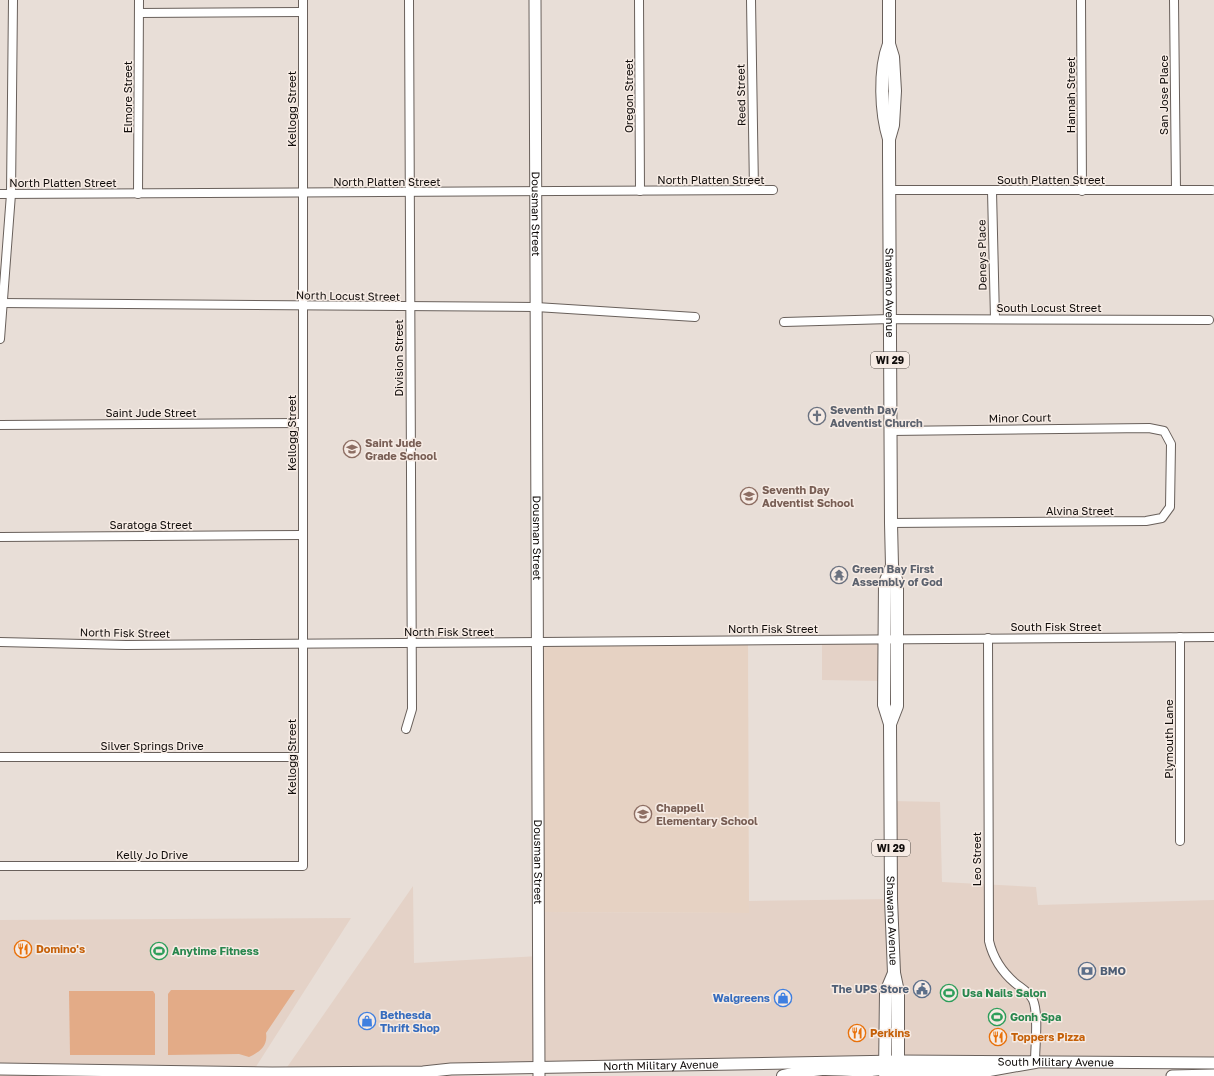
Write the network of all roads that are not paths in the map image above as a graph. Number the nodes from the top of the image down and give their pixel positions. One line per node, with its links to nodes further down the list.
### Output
1 (13, 0): 25 (street)
2 (139, 0): 11 (street, Elmore Street)
3 (303, 0): 12 (street, Kellogg Street)
4 (409, 0): 21 (street, Division Street)
5 (535, 0): 22 (main road, Dousman Street)
6 (639, 0): 18 (street, Oregon Street)
7 (751, 0): 13 (street, Reed Street)
8 (889, 0): 15 (main road, Shawano Avenue / WI 29)
9 (1082, 0): 20 (street, Hannah Street)
10 (1174, 0): 16 (street, San Jose Place)
11 (139, 12): 12 (street); 26 (street, Elmore Street)
12 (303, 12): 23 (street, Kellogg Street)
13 (754, 190): 14 (street, North Platten Street); 18 (street, North Platten Street)
14 (773, 190)
15 (889, 190): 19 (street, South Platten Street); 32 (main road, Shawano Avenue / WI 29)
16 (1176, 190): 17 (street, South Platten Street); 20 (street, South Platten Street)
17 (1212, 190)
18 (640, 191): 22 (street, North Platten Street)
19 (992, 191): 20 (street, South Platten Street); 33 (street, Deneys Place)
20 (1082, 191)
21 (409, 192): 22 (street, North Platten Street); 23 (street, North Platten Street); 29 (street, Division Street)
22 (536, 192): 30 (main road, Dousman Street)
23 (303, 193): 26 (street, North Platten Street); 28 (street, Kellogg Street)
24 (0, 194): 25 (street, North Platten Street)
25 (11, 194): 26 (street, North Platten Street); 27 (street)
26 (138, 194)
27 (1, 303): 28 (street, North Locust Street); 36 (street)
28 (303, 306): 29 (street, North Locust Street); 37 (street, Kellogg Street)
29 (410, 307): 30 (street, North Locust Street); 52 (street, Division Street)
30 (536, 307): 31 (street, North Locust Street); 51 (main road, Dousman Street)
31 (695, 317)
32 (890, 319): 33 (street, South Locust Street); 35 (street); 40 (main road, Shawano Avenue / WI 29)
33 (995, 319): 34 (street, South Locust Street)
34 (1209, 320)
35 (784, 322)
36 (0, 339)
37 (303, 423): 38 (street, Saint Jude Street); 42 (street, Kellogg Street)
38 (0, 425)
39 (1149, 428): 40 (street, Minor Court); 41 (street, Alvina Street)
40 (890, 431): 41 (main road, Shawano Avenue / WI 29)
41 (891, 523): 44 (main road, Shawano Avenue / WI 29)
42 (303, 535): 43 (street, Saratoga Street); 53 (street, Kellogg Street)
43 (0, 537)
44 (892, 566): 48 (main road, Shawano Avenue / WI 29); 49 (main road, Shawano Avenue / WI 29)
45 (1180, 637): 46 (street, South Fisk Street); 47 (street, South Fisk Street); 58 (street, Plymouth Lane)
46 (988, 638): 49 (street, South Fisk Street); 61 (street, Leo Street)
47 (1214, 638)
48 (885, 639): 49 (street, North Fisk Street); 51 (street, North Fisk Street); 54 (main road, Shawano Avenue / WI 29)
49 (897, 639): 54 (main road, Shawano Avenue / WI 29)
50 (0, 642): 53 (street, North Fisk Street)
51 (537, 642): 52 (street, North Fisk Street); 65 (main road, Dousman Street)
52 (412, 643): 53 (street, North Fisk Street); 55 (street, Division Street)
53 (303, 644): 57 (street, Kellogg Street)
54 (890, 724): 64 (main road, Shawano Avenue / WI 29)
55 (406, 729)
56 (0, 757): 57 (street, Silver Springs Drive)
57 (303, 757): 60 (street, Kellogg Street)
58 (1180, 840)
59 (0, 866): 60 (street, Kelly Jo Drive)
60 (303, 866)
61 (1035, 1062): 62 (main road, South Military Avenue); 64 (main road)
62 (1214, 1063)
63 (0, 1069): 66 (main road, North Military Avenue)
64 (892, 1070): 65 (main road, North Military Avenue); 68 (main road)
65 (540, 1071): 66 (main road, North Military Avenue)
66 (423, 1072): 67 (main road, North Military Avenue)
67 (438, 1076)
68 (783, 1076)
69 (1172, 1076): 70 (main road)
70 (1214, 1076)

